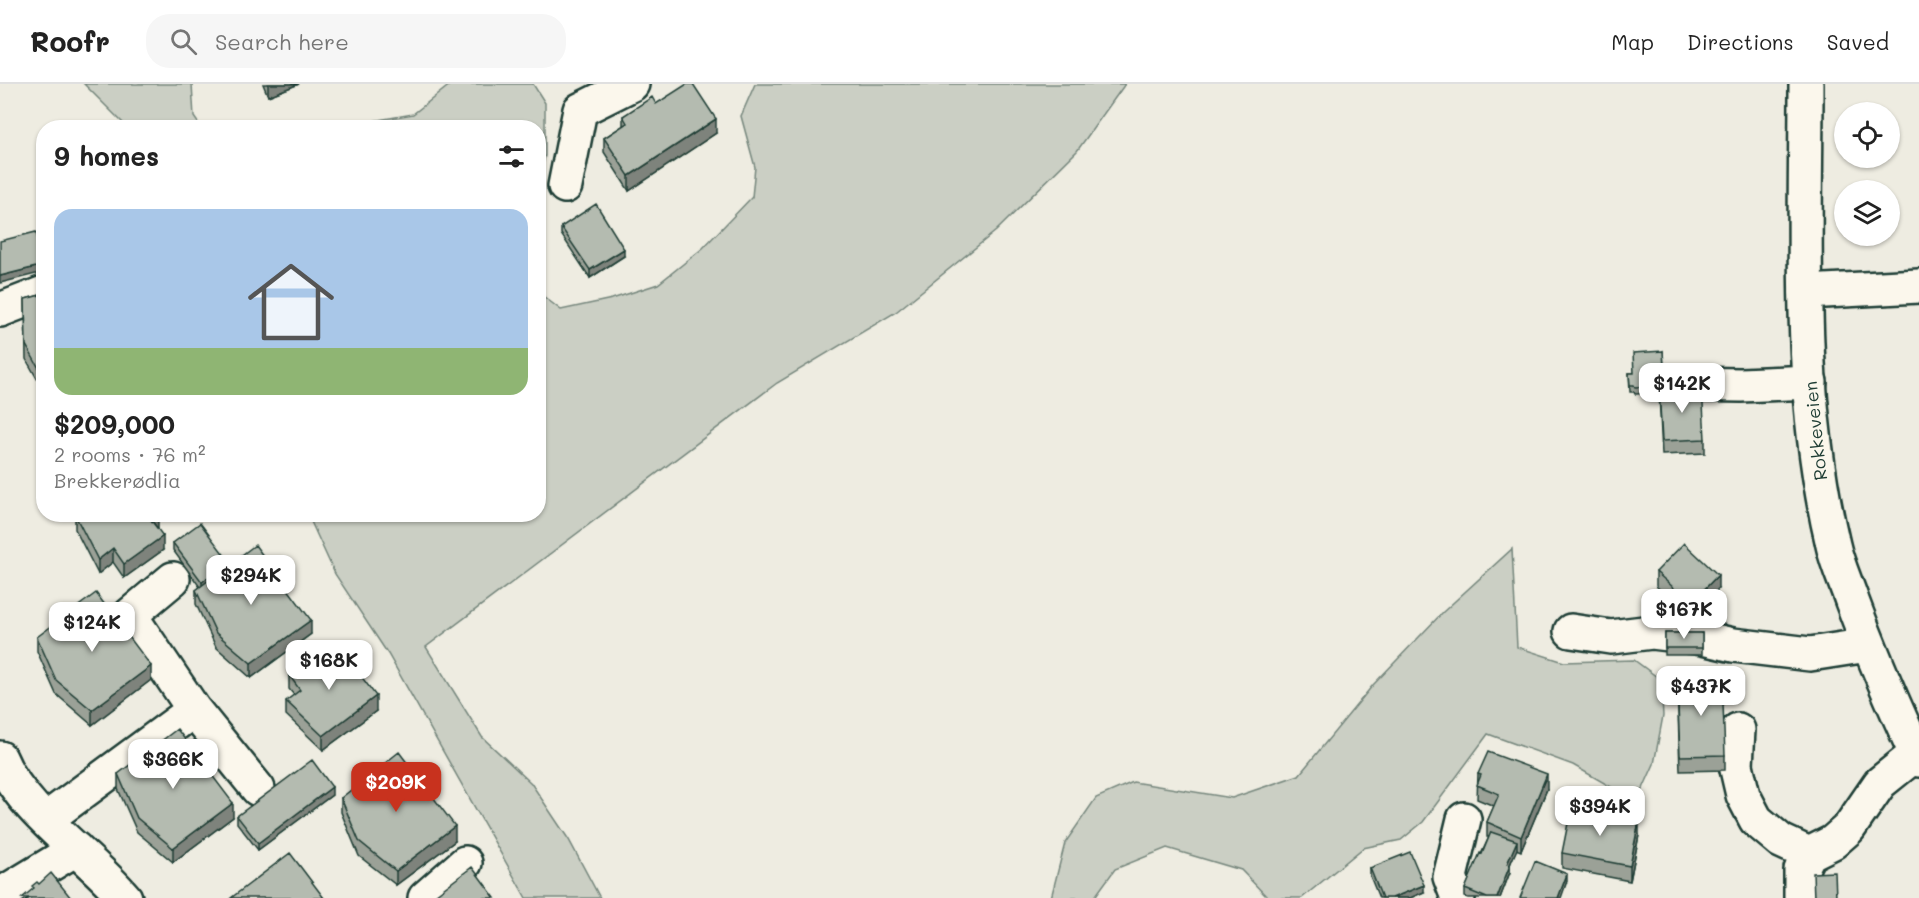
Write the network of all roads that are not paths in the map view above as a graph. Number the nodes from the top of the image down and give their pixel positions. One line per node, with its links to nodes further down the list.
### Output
1 (632, 84): 3 (main road)
2 (1806, 84): 5 (main road, Rokkeveien)
3 (565, 186)
4 (1919, 286): 5 (main road)
5 (1806, 292): 8 (main road, Rokkeveien)
6 (36, 296): 7 (main road)
7 (0, 310)
8 (1809, 382): 9 (main road); 12 (main road, Rokkeveien)
9 (1680, 384)
10 (173, 579): 13 (main road)
11 (1571, 631): 12 (main road)
12 (1868, 645): 15 (main road, Rokkeveien)
13 (194, 710): 17 (main road); 19 (main road)
14 (1738, 730): 21 (main road)
15 (1918, 757): 21 (main road)
16 (0, 758): 19 (main road)
17 (258, 789)
18 (1464, 819): 26 (main road)
19 (45, 820): 20 (main road)
20 (76, 849): 23 (main road); 24 (main road)
21 (1809, 854): 27 (main road)
22 (465, 863): 25 (main road)
23 (0, 896)
24 (125, 898)
25 (425, 898)
26 (1458, 898)
27 (1801, 898)

